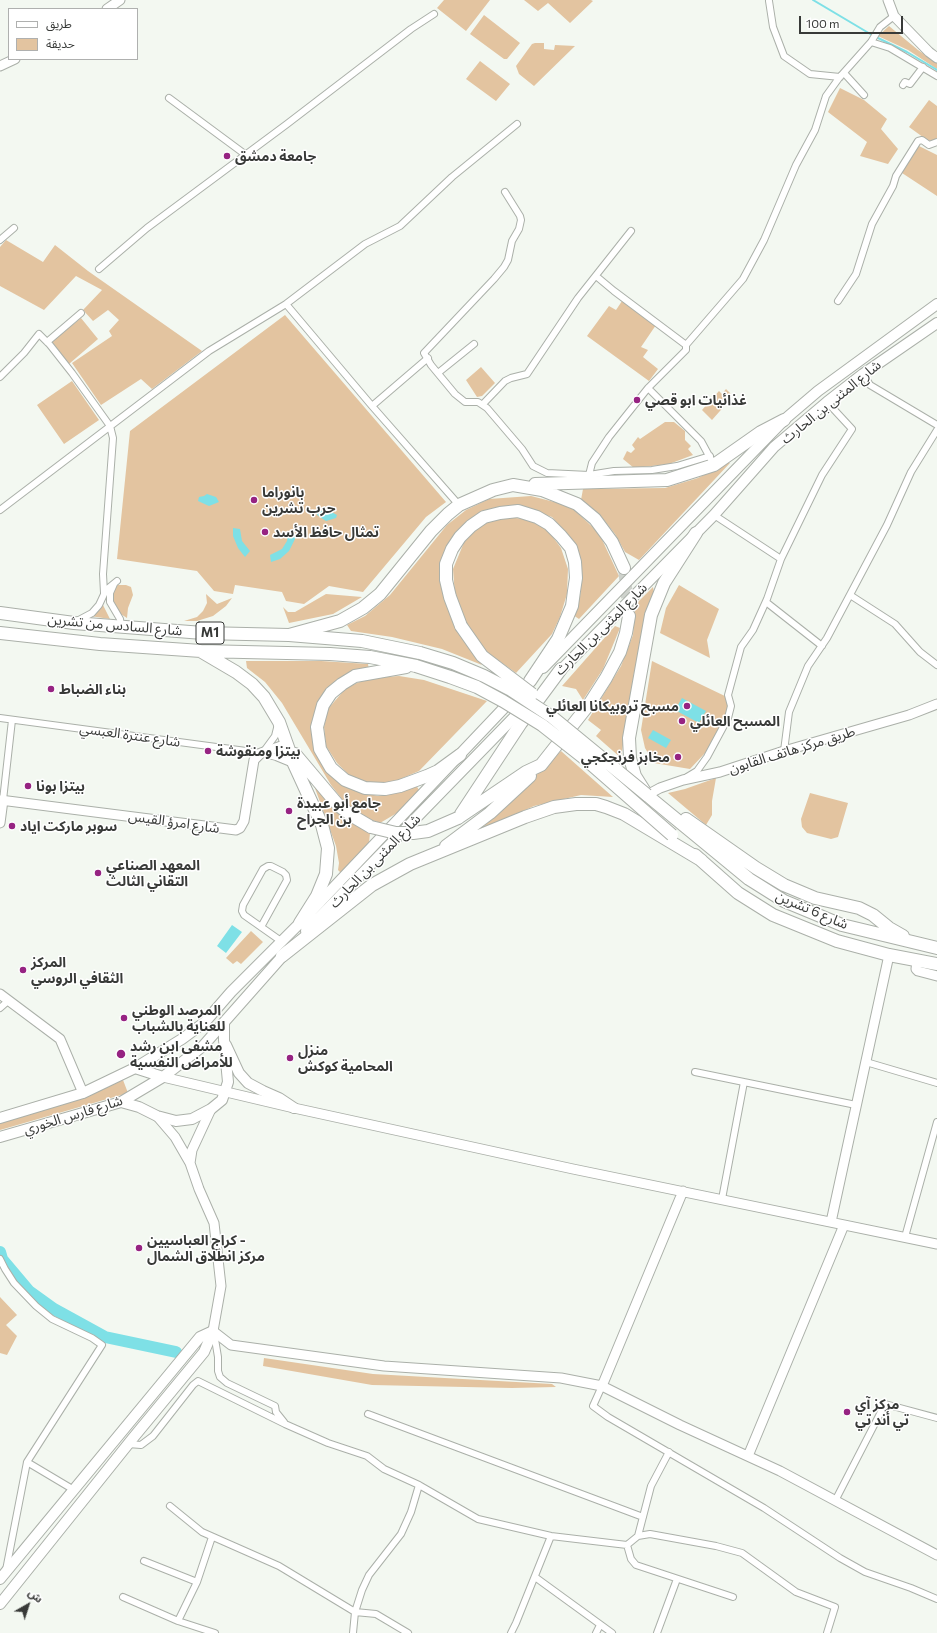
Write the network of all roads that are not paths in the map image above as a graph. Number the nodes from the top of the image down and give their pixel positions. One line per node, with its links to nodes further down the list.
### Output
1 (120, 0): 4 (street)
2 (888, 0): 6 (street)
3 (769, 1): 12 (street)
4 (108, 8)
5 (434, 14): 19 (street)
6 (894, 16): 7 (street); 8 (street)
7 (871, 42): 11 (street); 12 (street)
8 (937, 58)
9 (13, 60): 10 (street)
10 (0, 66)
11 (923, 67): 13 (street); 14 (street)
12 (842, 75): 15 (street); 33 (street)
13 (937, 76)
14 (903, 86)
15 (864, 95)
16 (169, 98): 19 (street)
17 (517, 124): 27 (street)
18 (937, 142): 26 (street)
19 (246, 155): 24 (street)
20 (505, 192): 34 (street)
21 (14, 228): 23 (street)
22 (631, 231): 25 (street)
23 (0, 240)
24 (98, 269)
25 (596, 276): 33 (street); 40 (street)
26 (838, 301)
27 (286, 304): 41 (street); 44 (street)
28 (937, 304): 42 (main road, شارع المثنى بن الحارث)
29 (81, 313): 31 (street)
30 (937, 322): 36 (main road, شارع المثنى بن الحارث)
31 (47, 342): 37 (street); 44 (street)
32 (474, 344): 35 (street)
33 (686, 345): 38 (street)
34 (428, 358): 35 (street); 41 (street)
35 (438, 373): 40 (street)
36 (863, 374): 39 (main road, شارع المثنى بن الحارث); 43 (street)
37 (0, 377)
38 (648, 388): 46 (street); 47 (street)
39 (827, 402): 51 (main road, شارع المثنى بن الحارث); 53 (street)
40 (483, 404): 47 (street)
41 (372, 406): 49 (street)
42 (784, 420): 46 (highway); 69 (main road, شارع المثنى بن الحارث)
43 (937, 425)
44 (110, 426): 50 (street); 55 (street)
45 (937, 430): 56 (street)
46 (712, 460): 47 (street); 48 (highway)
47 (589, 474)
48 (513, 485): 49 (highway); 54 (highway)
49 (459, 505): 63 (highway)
50 (0, 510)
51 (714, 515): 52 (main road, شارع المثنى بن الحارث); 53 (street)
52 (696, 533): 68 (main road, شارع المثنى بن الحارث); 82 (highway)
53 (781, 559): 57 (street)
54 (624, 568)
55 (104, 594): 60 (street); 61 (street)
56 (850, 595): 64 (street); 66 (street)
57 (766, 602): 64 (street); 81 (street)
58 (0, 614): 60 (highway, شارع السادس من تشرين / M1)
59 (629, 616): 80 (highway)
60 (74, 623): 61 (highway, شارع السادس من تشرين / M1)
61 (121, 626): 63 (highway, شارع السادس من تشرين / M1)
62 (0, 633): 65 (highway, شارع السادس من تشرين / M1)
63 (289, 635): 75 (highway, شارع السادس من تشرين / M1, bridge)
64 (822, 646): 76 (street)
65 (201, 651): 67 (highway, شارع السادس من تشرين / M1); 73 (highway)
66 (937, 665)
67 (416, 666): 78 (highway); 86 (highway, شارع السادس من تشرين, bridge)
68 (561, 669): 84 (highway); 95 (main road, شارع المثنى بن الحارث)
69 (530, 681): 75 (highway, bridge); 78 (main road, شارع فارس الخوري)
70 (937, 704): 76 (street, طريق مركز هاتف القابون)
71 (0, 718): 72 (street, شارع عنترة العبسي)
72 (12, 720): 77 (street, شارع عنترة العبسي); 83 (street)
73 (279, 722): 74 (highway); 77 (street)
74 (287, 744): 77 (street); 79 (highway); 84 (highway, bridge)
75 (593, 750): 82 (highway, bridge)
76 (784, 751): 81 (street, طريق مركز هاتف القابون)
77 (261, 753): 79 (street, شارع عنترة العبسي); 83 (street, شارع امرؤ القيس)
78 (460, 755): 89 (main road, شارع فارس الخوري)
79 (294, 764): 89 (highway)
80 (541, 765): 84 (highway); 87 (highway)
81 (683, 780): 82 (street, طريق مركز هاتف القابون)
82 (650, 798): 92 (highway); 92 (highway, شارع 6 تشرين)
83 (2, 800): 85 (street)
84 (458, 818)
85 (0, 823)
86 (672, 835): 88 (highway, شارع 6 تشرين)
87 (439, 852): 88 (highway); 95 (highway)
88 (701, 860): 94 (highway, شارع 6 تشرين)
89 (300, 923): 91 (main road, شارع فارس الخوري)
90 (261, 926): 90 (street); 91 (street)
91 (281, 941): 105 (main road, شارع فارس الخوري)
92 (916, 944): 93 (highway, شارع 6 تشرين)
93 (937, 948)
94 (889, 955): 96 (highway, شارع 6 تشرين); 104 (street)
95 (282, 956): 102 (main road, شارع فارس الخوري)
96 (917, 961): 97 (highway, شارع 6 تشرين); 98 (street)
97 (937, 964)
98 (937, 976)
99 (0, 994): 100 (street)
100 (8, 1001): 101 (street); 111 (street)
101 (0, 1008)
102 (224, 1024): 103 (main road); 107 (main road, شارع فارس الخوري)
103 (224, 1040): 110 (main road); 114 (main road)
104 (866, 1062): 109 (street); 113 (street)
105 (135, 1068): 107 (main road); 111 (main road, شارع فارس الخوري)
106 (695, 1072): 108 (street)
107 (163, 1077): 110 (street); 112 (main road, شارع فارس الخوري)
108 (744, 1082): 113 (street); 122 (street)
109 (937, 1083)
110 (226, 1091): 114 (street); 115 (main road)
111 (83, 1093): 117 (main road, شارع فارس الخوري)
112 (121, 1102): 116 (main road); 119 (main road, شارع فارس الخوري)
113 (856, 1105): 123 (street)
114 (294, 1108): 121 (street)
115 (212, 1109): 116 (main road); 120 (street)
116 (158, 1116): 120 (street)
117 (0, 1118)
118 (937, 1122): 125 (street)
119 (0, 1137)
120 (190, 1163): 128 (street)
121 (683, 1191): 122 (street); 129 (street)
122 (722, 1199): 123 (street)
123 (831, 1222): 124 (street)
124 (844, 1225): 125 (street); 136 (street)
125 (905, 1237): 126 (street)
126 (937, 1244)
127 (0, 1259): 137 (street)
128 (213, 1331): 129 (street); 132 (street); 133 (main road); 134 (main road)
129 (602, 1386): 135 (street); 136 (street)
130 (368, 1414): 142 (street)
131 (937, 1418): 140 (street)
132 (285, 1424): 134 (street); 138 (street)
133 (113, 1443): 134 (main road); 139 (main road)
134 (125, 1448): 156 (main road)
135 (669, 1452): 142 (street); 155 (street)
136 (748, 1456): 140 (street)
137 (28, 1462): 139 (street); 149 (street)
138 (420, 1485): 143 (street); 157 (street)
139 (74, 1490): 149 (main road)
140 (835, 1501): 147 (street)
141 (170, 1506): 145 (street)
142 (643, 1517): 144 (street)
143 (551, 1536): 146 (street); 150 (street)
144 (638, 1536): 146 (street); 167 (street)
145 (212, 1537): 152 (street); 157 (street)
146 (627, 1545): 151 (street)
147 (937, 1555)
148 (144, 1561): 152 (street)
149 (2, 1576)
150 (535, 1577): 159 (street); 163 (street)
151 (677, 1579): 154 (street); 166 (street)
152 (197, 1582): 158 (street)
153 (123, 1597): 158 (street)
154 (733, 1597)
155 (937, 1600)
156 (0, 1604)
157 (355, 1612): 161 (street); 162 (street)
158 (178, 1621): 160 (street)
159 (600, 1625): 164 (street); 165 (street)
160 (215, 1633)
161 (353, 1633)
162 (408, 1633)
163 (511, 1633)
164 (596, 1633)
165 (612, 1633)
166 (657, 1633)
167 (827, 1633)

